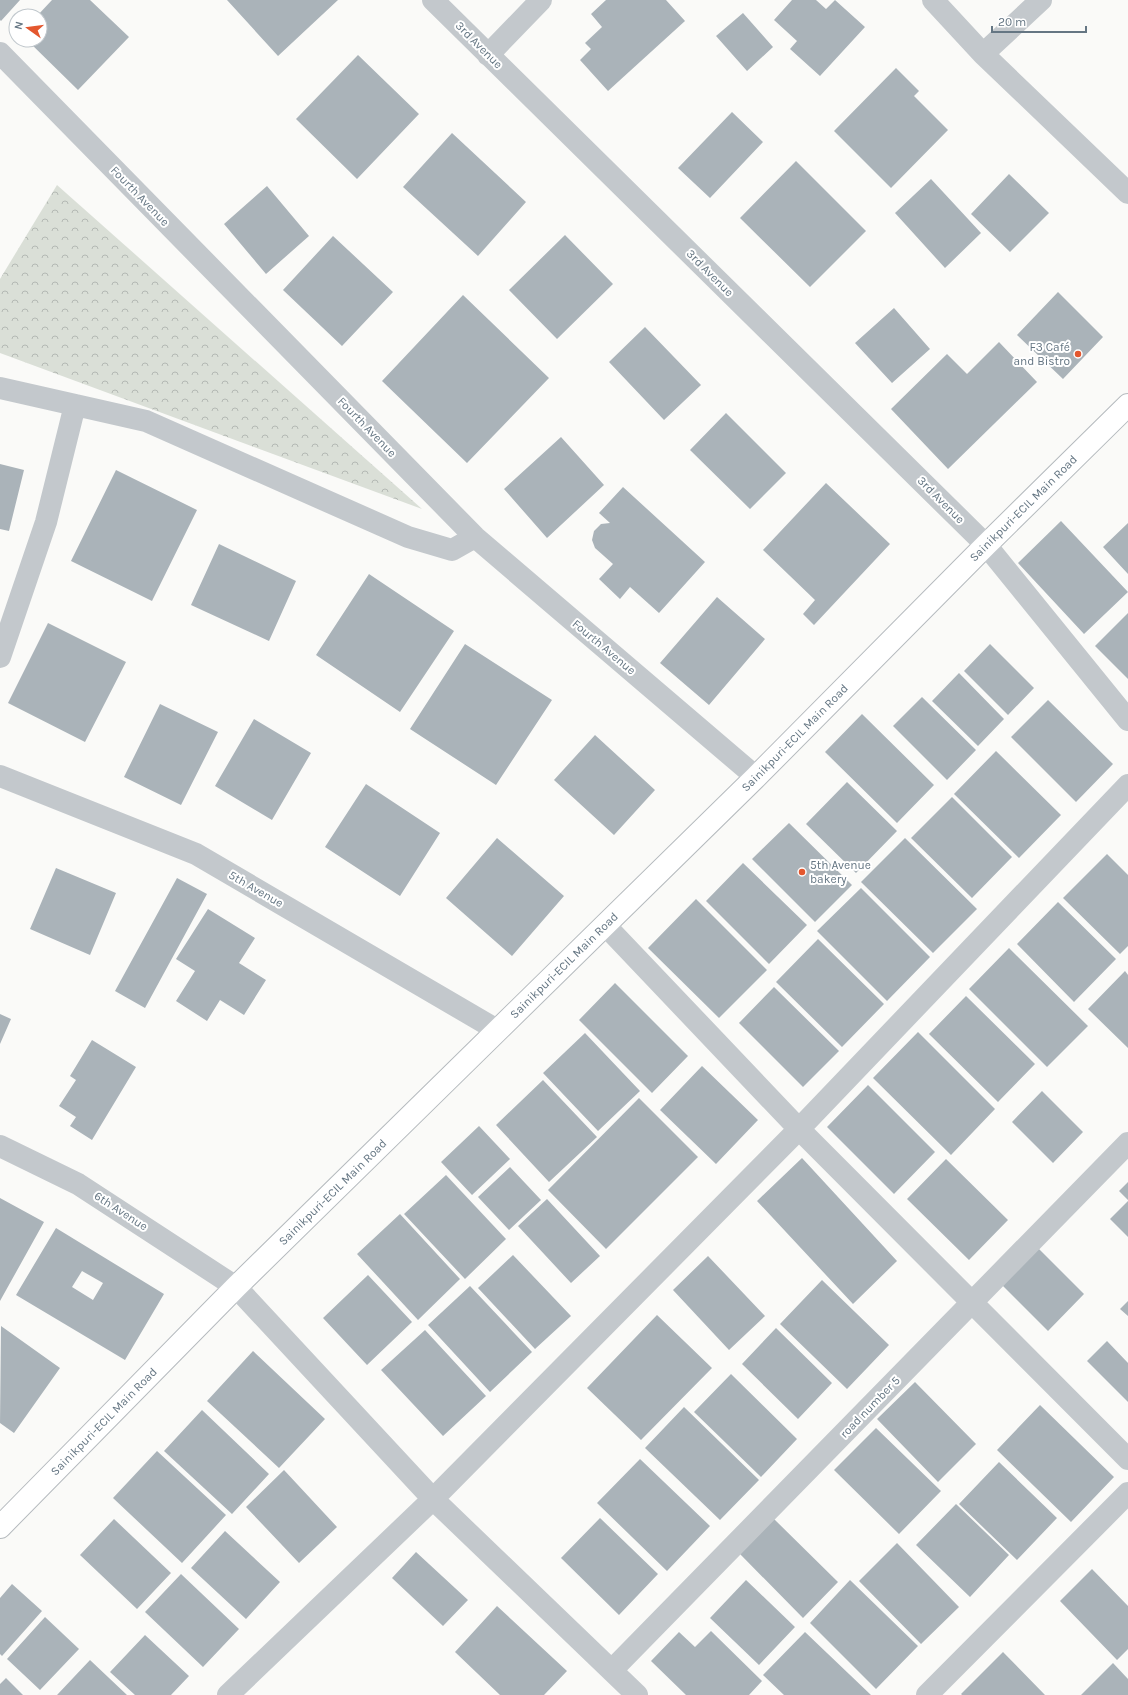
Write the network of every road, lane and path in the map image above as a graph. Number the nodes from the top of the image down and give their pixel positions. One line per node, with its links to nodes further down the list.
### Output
1 (433, 0): 7 (street, 3rd Avenue)
2 (541, 0): 7 (street)
3 (933, 0): 6 (street)
4 (1041, 0): 6 (street)
5 (0, 53): 12 (street, Fourth Avenue)
6 (983, 54): 8 (street)
7 (488, 55): 13 (street, 3rd Avenue)
8 (1128, 193)
9 (0, 388): 10 (street)
10 (75, 405): 12 (street); 14 (street)
11 (1128, 405): 13 (main road, Sainikpuri-ECIL Main Road)
12 (475, 537): 17 (street, Fourth Avenue)
13 (986, 545): 15 (street, 3rd Avenue); 17 (main road, Sainikpuri-ECIL Main Road)
14 (0, 657)
15 (1128, 720)
16 (0, 776): 20 (street, 5th Avenue)
17 (756, 777): 19 (main road, Sainikpuri-ECIL Main Road)
18 (1128, 785): 21 (street)
19 (605, 925): 20 (main road, Sainikpuri-ECIL Main Road); 21 (street)
20 (497, 1030): 24 (main road, Sainikpuri-ECIL Main Road)
21 (799, 1129): 25 (street); 28 (street)
22 (1128, 1143): 25 (street, road number 5)
23 (0, 1146): 24 (street, 6th Avenue)
24 (236, 1287): 28 (street, 6th Avenue); 29 (main road, Sainikpuri-ECIL Main Road)
25 (972, 1303): 26 (street); 30 (street, road number 5)
26 (1128, 1459)
27 (1128, 1493): 33 (street)
28 (433, 1499): 30 (street, 6th Avenue); 31 (street)
29 (0, 1527)
30 (612, 1670): 32 (street, 6th Avenue)
31 (228, 1695)
32 (637, 1695)
33 (927, 1695)

